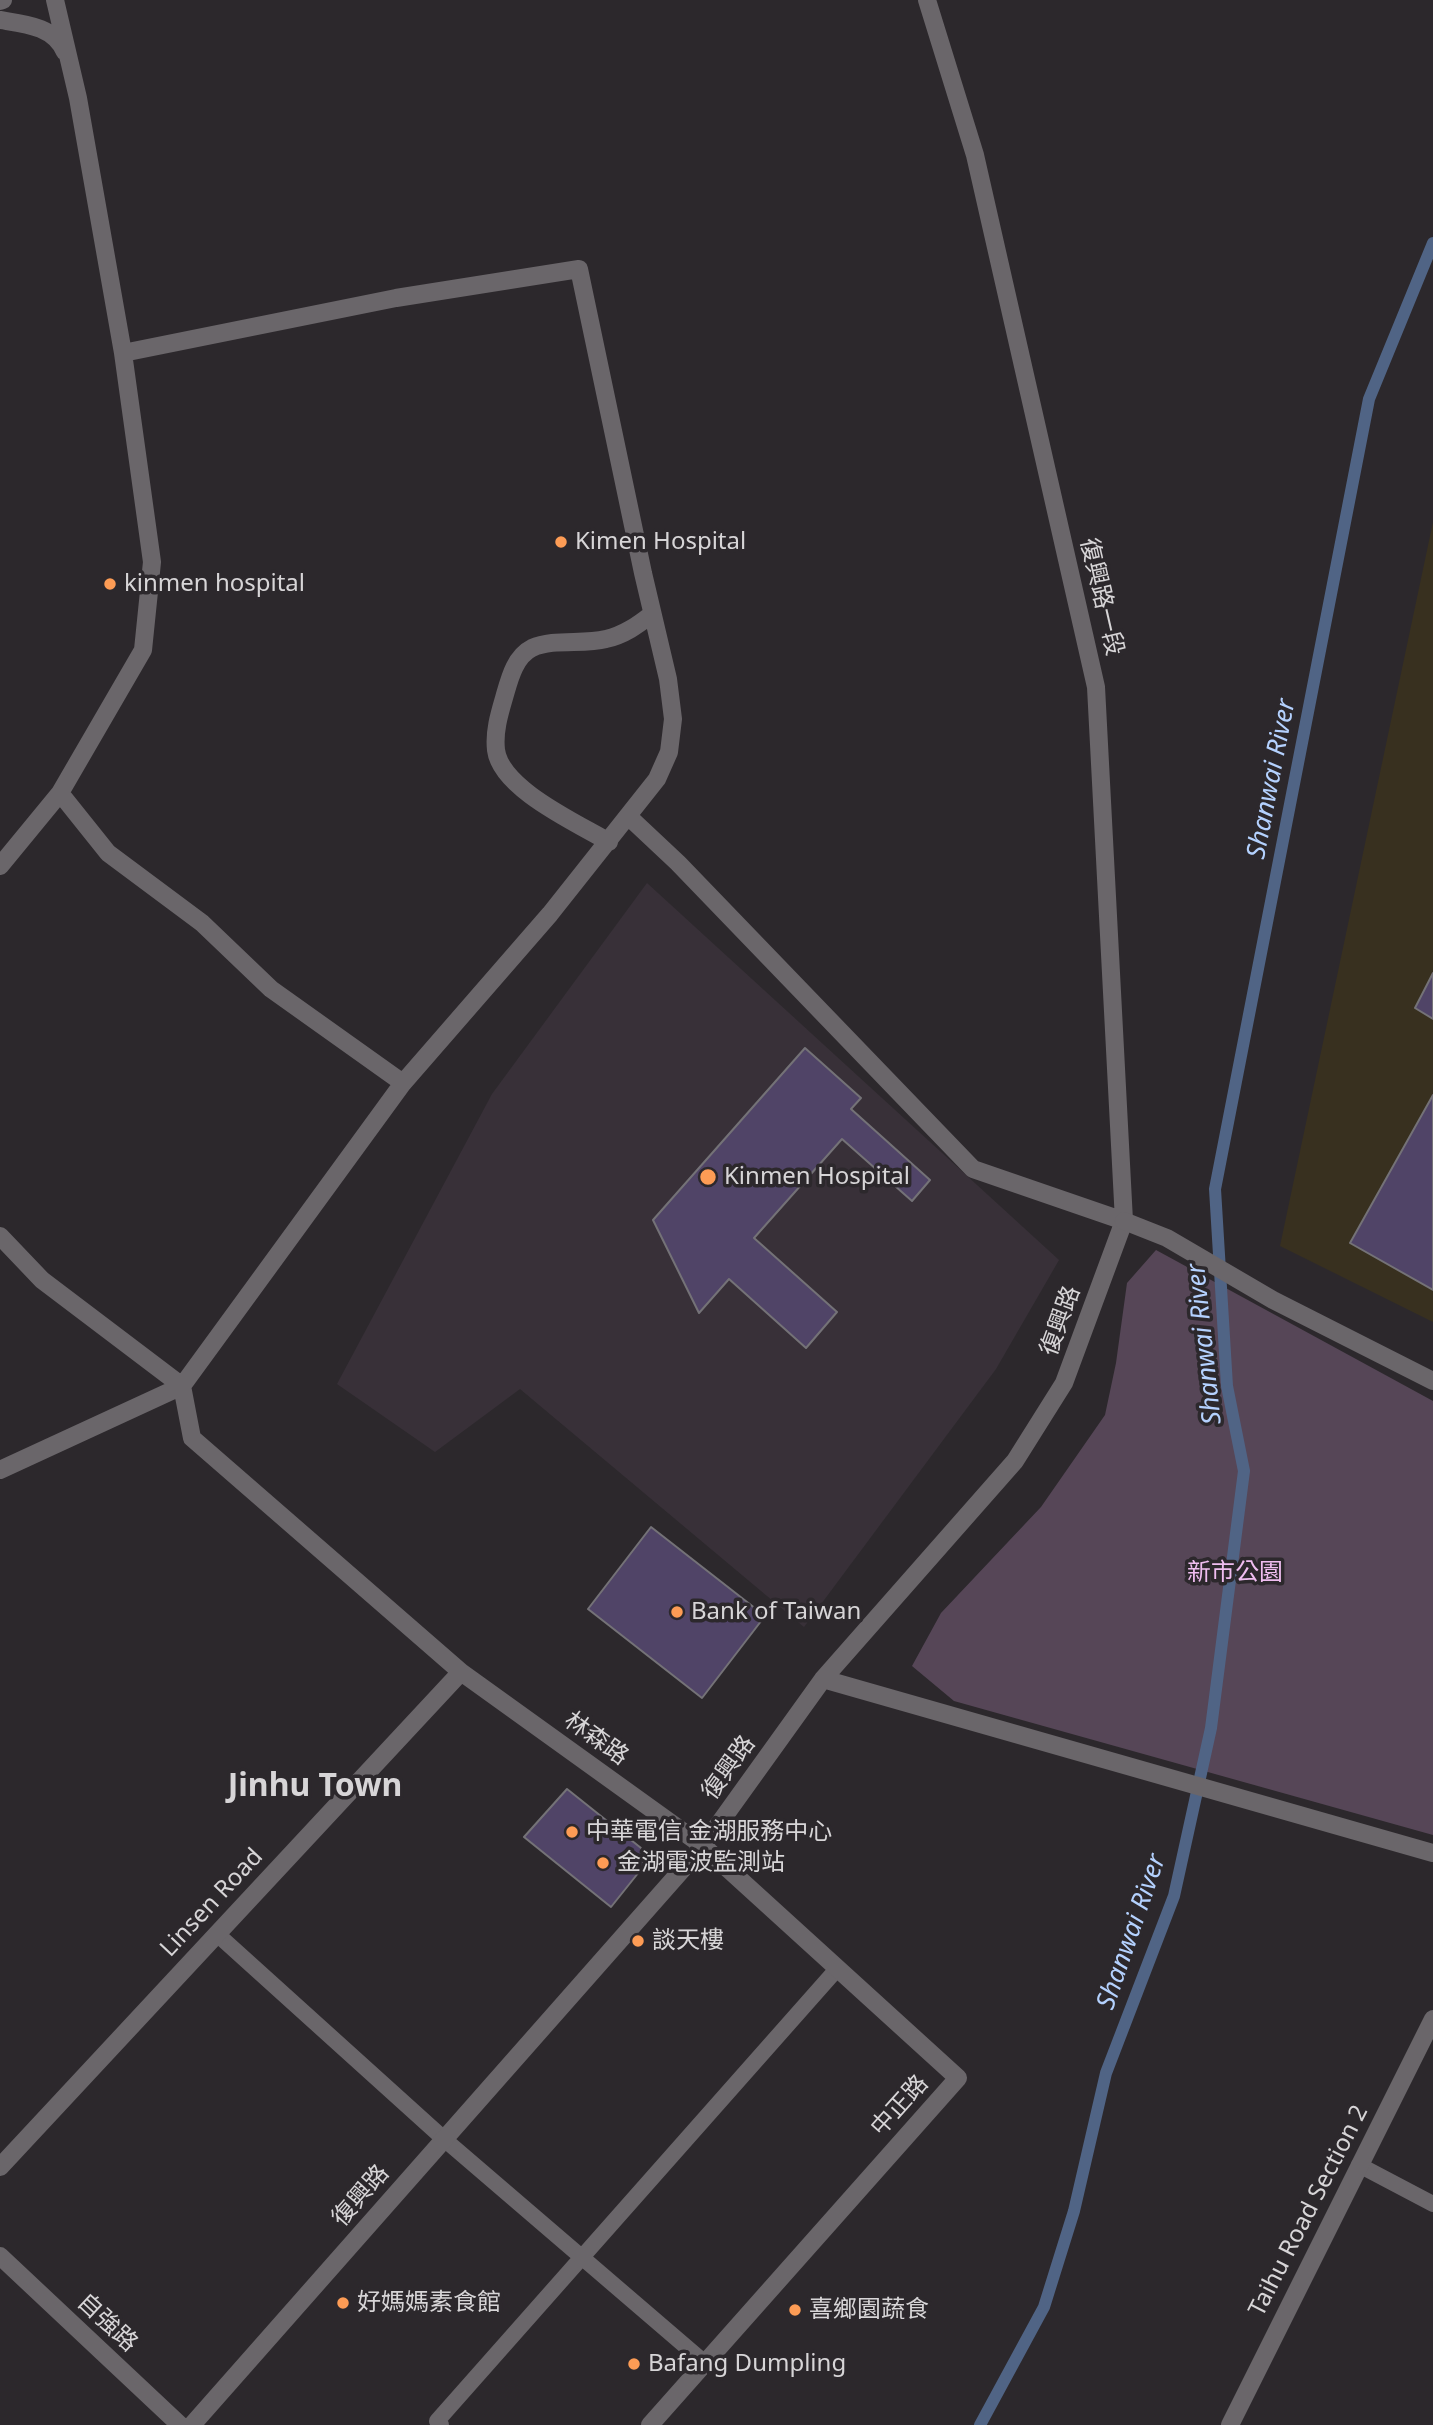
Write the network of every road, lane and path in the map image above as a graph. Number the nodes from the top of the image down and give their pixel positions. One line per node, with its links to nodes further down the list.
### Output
1 (55, 0): 4 (street)
2 (927, 0): 12 (street, 復興路一段)
3 (0, 20): 4 (street)
4 (71, 67): 5 (street)
5 (123, 353): 6 (street); 7 (street)
6 (652, 614): 8 (street); 9 (street)
7 (60, 793): 10 (street); 11 (street)
8 (629, 817): 9 (street); 12 (street)
9 (609, 842): 11 (street)
10 (0, 866)
11 (402, 1083): 15 (street)
12 (1124, 1221): 14 (street); 18 (street, 復興路)
13 (0, 1236): 15 (street)
14 (1433, 1381)
15 (182, 1386): 16 (street); 17 (street, 林森路)
16 (0, 1470)
17 (461, 1672): 19 (street, 林森路); 21 (street, Linsen Road)
18 (823, 1679): 19 (street, 復興路); 20 (street)
19 (703, 1846): 22 (street, 中正路); 24 (street, 復興路)
20 (1433, 1853)
21 (217, 1934): 24 (lane); 26 (street, Linsen Road)
22 (837, 1969): 29 (lane); 30 (street, 中正路)
23 (1433, 2019): 25 (street, Taihu Road Section 2)
24 (444, 2139): 29 (lane); 32 (street, 復興路)
25 (1359, 2165): 27 (lane); 35 (street, Taihu Road Section 2)
26 (0, 2167)
27 (1433, 2204)
28 (0, 2256): 31 (street, 自強路)
29 (583, 2258): 30 (lane); 33 (lane)
30 (705, 2363): 34 (street, 中正路)
31 (180, 2425)
32 (192, 2425)
33 (441, 2425)
34 (650, 2425)
35 (1230, 2425)

